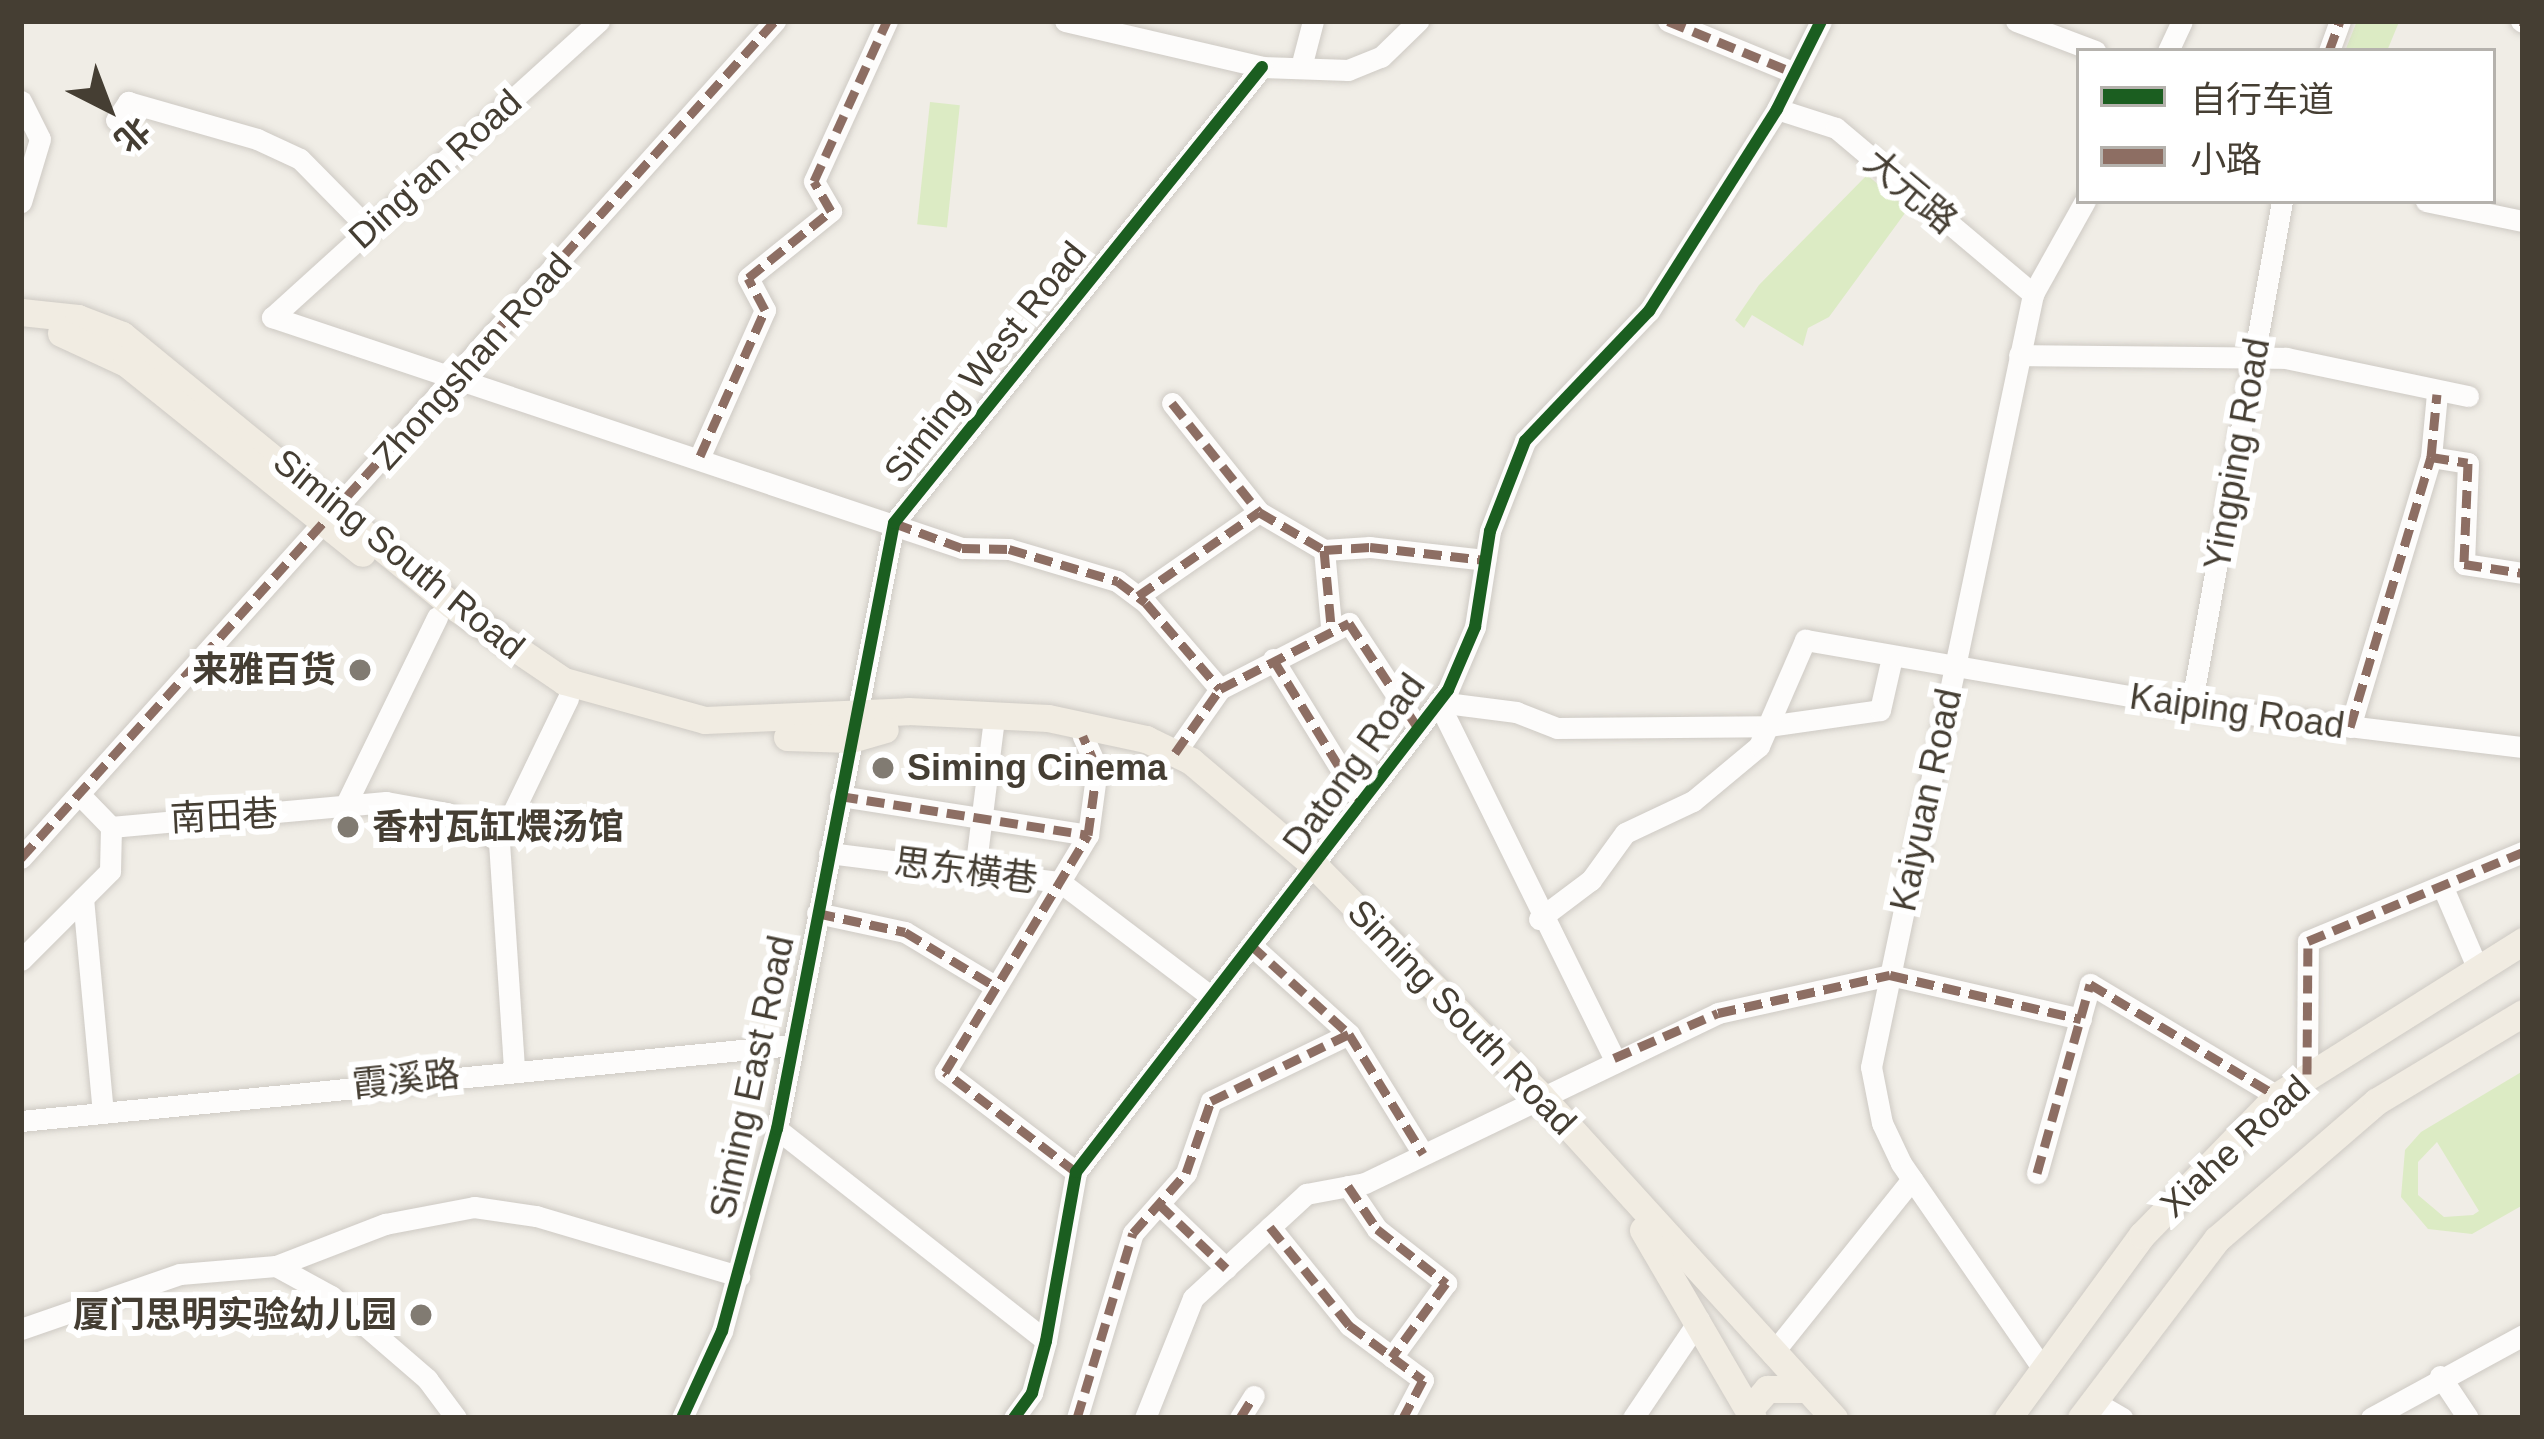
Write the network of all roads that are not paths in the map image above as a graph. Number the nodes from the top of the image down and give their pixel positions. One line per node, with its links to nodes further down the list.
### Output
1 (598, 21): 22 (street, Ding'an Road)
2 (775, 21): 28 (street, Zhongshan Road)
3 (887, 21): 32 (street)
4 (1065, 21): 11 (street)
5 (1313, 21): 12 (street)
6 (1418, 21): 12 (street)
7 (1668, 21): 13 (street)
8 (1821, 21): 13 (street, Datong Road)
9 (2020, 22): 10 (street)
10 (2087, 48)
11 (1262, 67): 12 (street); 36 (street, Siming West Road)
12 (1301, 67)
13 (1795, 73): 15 (street, Datong Road)
14 (21, 101): 17 (street)
15 (1777, 109): 23 (street, 大元路); 38 (street, Datong Road)
16 (116, 120): 22 (street)
17 (21, 202)
18 (2083, 204): 23 (street, Kaiyuan Road)
19 (2281, 204): 27 (street, Yingping Road)
20 (2441, 204): 21 (street)
21 (2523, 221)
22 (369, 229): 28 (street, Ding'an Road)
23 (2033, 295): 26 (street, Kaiyuan Road)
24 (21, 312): 35 (main road, Siming South Road)
25 (21, 330): 35 (main road, Siming South Road)
26 (2019, 355): 27 (street); 45 (street, Kaiyuan Road)
27 (2254, 358): 29 (street); 49 (street, Yingping Road)
28 (459, 377): 32 (street); 35 (street, Zhongshan Road)
29 (2437, 394): 30 (street); 33 (street)
30 (2468, 395)
31 (1172, 403): 34 (street)
32 (700, 456): 36 (street)
33 (2432, 457): 39 (street); 53 (street)
34 (1258, 512): 37 (street); 40 (street)
35 (330, 515): 41 (main road, Siming South Road); 54 (main road, Siming South Road); 58 (street, Zhongshan Road)
36 (894, 523): 40 (street); 54 (street, Siming West Road)
37 (1324, 550): 38 (street); 42 (street)
38 (1485, 560): 48 (street, Datong Road)
39 (2523, 572)
40 (1138, 596): 46 (street)
41 (437, 617): 47 (main road, Siming South Road); 61 (street)
42 (1331, 626): 44 (street); 52 (street)
43 (1892, 656): 45 (street, Kaiping Road); 51 (street); 51 (street)
44 (1273, 659): 46 (street); 60 (street)
45 (1953, 668): 49 (street, Kaiping Road); 80 (street, Kaiyuan Road)
46 (1220, 689): 57 (street)
47 (568, 698): 54 (main road, Siming South Road); 65 (street)
48 (1438, 702): 51 (street); 52 (street, Datong Road); 75 (street)
49 (2191, 707): 53 (street, Kaiping Road)
50 (993, 726): 54 (main road); 55 (main road); 62 (street)
51 (1768, 726): 75 (street)
52 (1418, 728): 60 (street, Datong Road)
53 (2350, 728): 56 (street, Kaiping Road)
54 (852, 729): 57 (main road, Siming South Road); 59 (street, Siming East Road)
55 (1083, 736): 64 (street); 70 (main road)
56 (2523, 747)
57 (1175, 753): 70 (main road, Siming South Road)
58 (79, 794): 63 (street); 68 (street, Zhongshan Road)
59 (840, 796): 62 (street); 67 (street, Siming East Road)
60 (1360, 802): 70 (street, Datong Road)
61 (345, 806): 63 (street, 南田巷); 65 (street, 南田巷)
62 (983, 818): 64 (street); 69 (street)
63 (111, 827): 73 (street)
64 (1088, 835): 71 (street)
65 (499, 841): 88 (street)
66 (2523, 852): 72 (street)
67 (829, 853): 69 (street, 思东横巷); 74 (street, Siming East Road)
68 (21, 858)
69 (975, 871): 71 (street, 思东横巷)
70 (1312, 873): 77 (street, Datong Road); 91 (main road)
71 (1060, 882): 81 (street); 82 (street, 思东横巷)
72 (2444, 890): 79 (street); 89 (street)
73 (83, 898): 78 (street); 92 (street)
74 (818, 914): 81 (street); 86 (street, Siming East Road)
75 (1539, 919): 87 (street)
76 (2523, 940): 79 (main road, Xiahe Road)
77 (1251, 945): 82 (street, Datong Road); 85 (street)
78 (21, 960)
79 (2477, 967): 89 (main road, Xiahe Road)
80 (1890, 975): 84 (street); 87 (street); 98 (street, Kaiyuan Road)
81 (996, 987): 96 (street)
82 (1209, 994): 96 (street, Datong Road)
83 (2523, 1013): 115 (main road, Xiahe Road)
84 (2081, 1019): 90 (street); 97 (street)
85 (1348, 1034): 95 (street); 100 (street)
86 (792, 1045): 88 (street, 霞溪路); 94 (street, Siming East Road)
87 (1614, 1058): 91 (street)
88 (514, 1068): 92 (street, 霞溪路)
89 (2308, 1074): 90 (main road, Xiahe Road)
90 (2277, 1096): 111 (main road, Xiahe Road)
91 (1534, 1098): 95 (street); 105 (main road); 109 (main road, Siming South Road)
92 (103, 1112): 93 (street, 霞溪路)
93 (21, 1121)
94 (778, 1129): 104 (street, Siming East Road); 108 (street)
95 (1423, 1154): 99 (street)
96 (1076, 1172): 108 (street, Datong Road)
97 (2037, 1173)
98 (1912, 1179): 109 (street); 111 (street, Kaiyuan Road)
99 (1348, 1186): 101 (street); 110 (street)
100 (1159, 1204): 103 (street); 120 (street)
101 (1270, 1226): 103 (street); 110 (street)
102 (277, 1266): 104 (street); 106 (street); 117 (street)
103 (1226, 1268): 121 (street)
104 (740, 1276): 118 (street, Siming East Road)
105 (1700, 1321): 116 (main road); 124 (street)
106 (21, 1329)
107 (2523, 1335): 112 (street)
108 (1046, 1340): 119 (street, Datong Road)
109 (1772, 1354): 113 (main road, Siming South Road)
110 (1392, 1357): 123 (street)
111 (2043, 1369): 126 (main road, Xiahe Road)
112 (2440, 1376): 128 (street); 129 (street)
113 (1806, 1390): 116 (main road); 125 (main road, Siming South Road)
114 (1254, 1396): 122 (street)
115 (2087, 1409): 127 (street)
116 (1751, 1414)
117 (457, 1418)
118 (682, 1418)
119 (1014, 1418)
120 (1078, 1418)
121 (1145, 1418)
122 (1240, 1418)
123 (1403, 1418)
124 (1633, 1418)
125 (1834, 1418)
126 (2008, 1418)
127 (2123, 1418)
128 (2371, 1418)
129 (2468, 1418)

